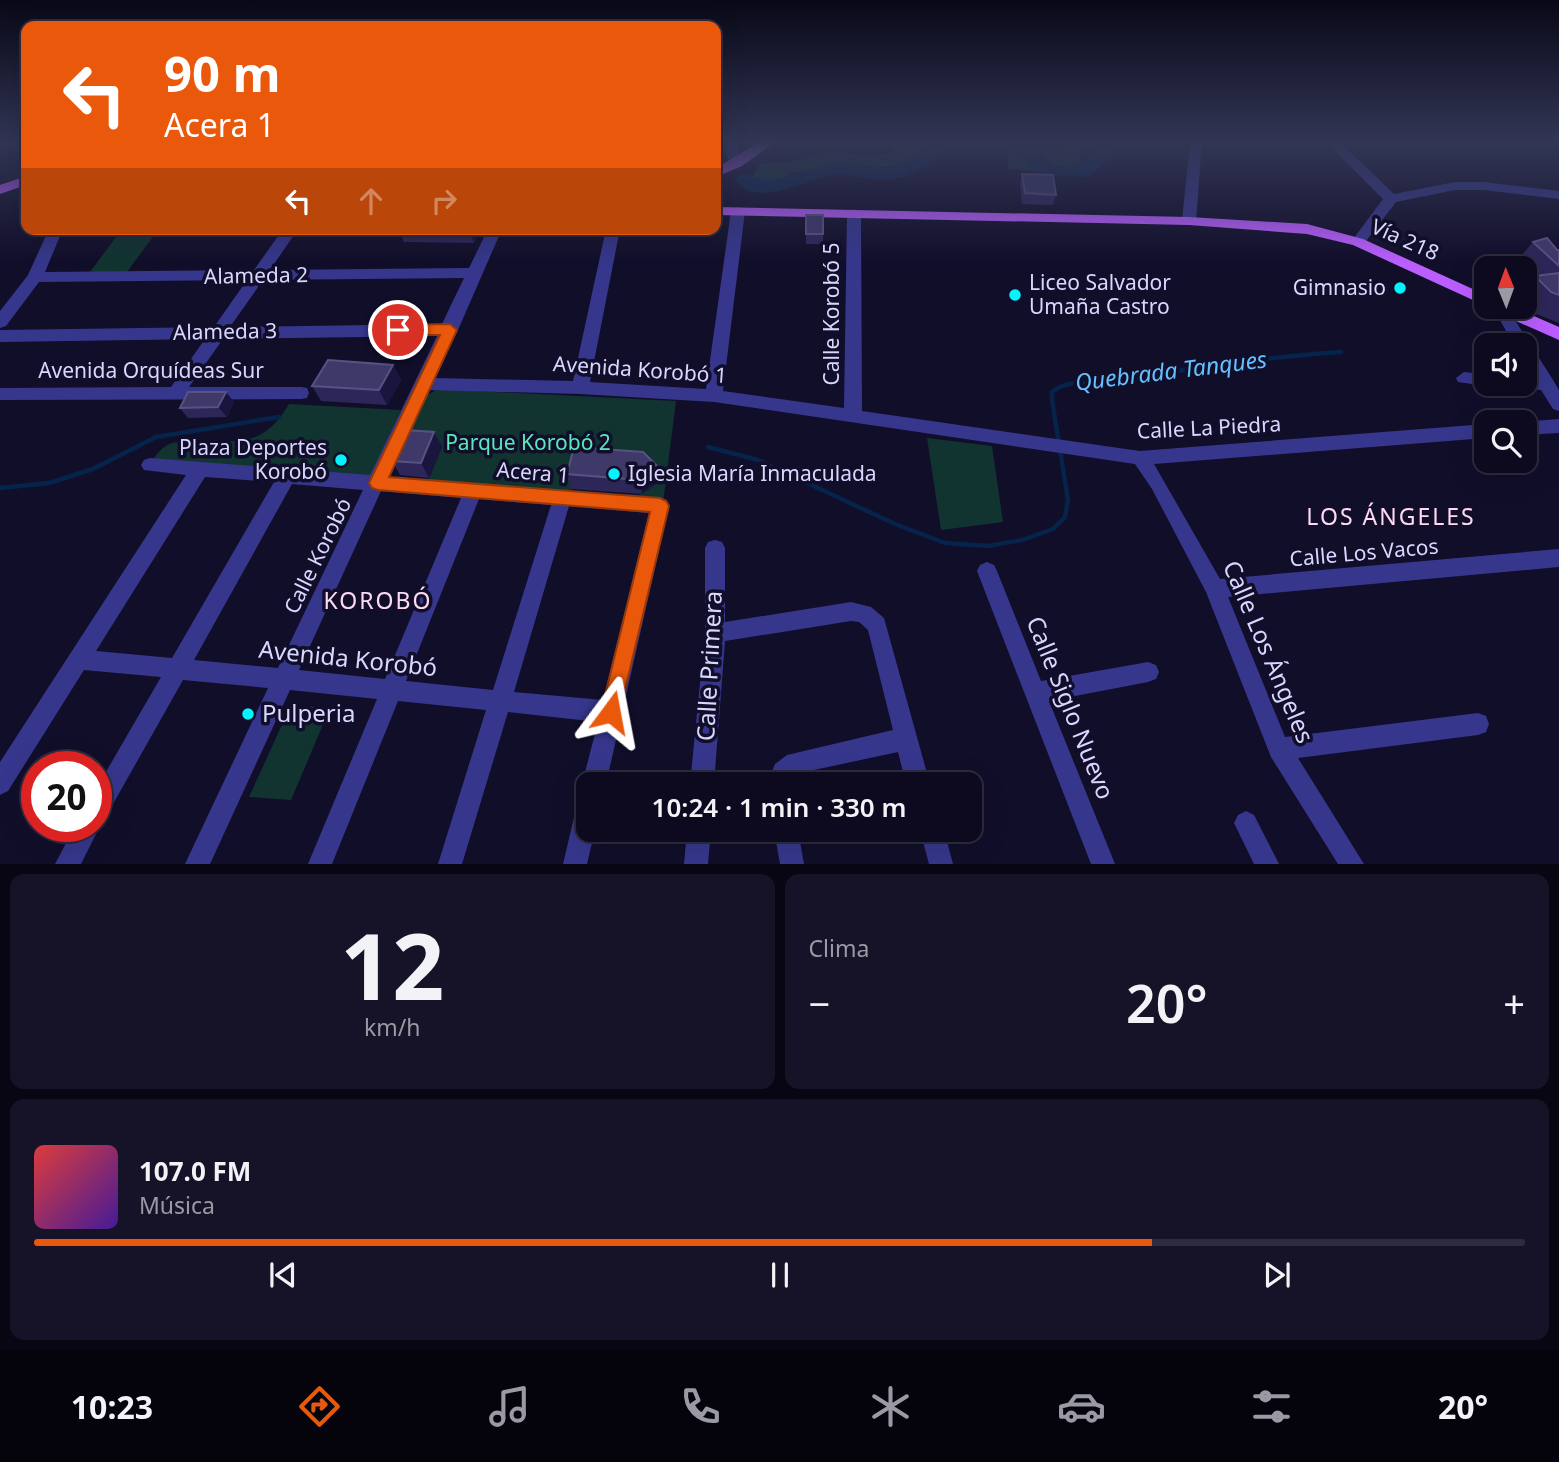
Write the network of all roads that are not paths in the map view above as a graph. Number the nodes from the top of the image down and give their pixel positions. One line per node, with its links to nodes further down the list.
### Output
1 (20, 182): 4 (main road)
2 (1192, 182): 11 (street)
3 (1374, 182): 6 (street)
4 (0, 190)
5 (1559, 195): 6 (street)
6 (1391, 199): 16 (street)
7 (721, 206): 9 (main road)
8 (721, 211): 9 (main road, Vía 218)
9 (738, 211): 10 (main road, Vía 218); 37 (street)
10 (853, 213): 11 (main road, Vía 218); 39 (street, Calle Korobó 5)
11 (1189, 221): 16 (main road, Vía 218)
12 (54, 235): 19 (street)
13 (287, 235): 18 (street)
14 (492, 235): 17 (street, Calle Korobó)
15 (612, 235): 33 (street)
16 (1358, 242): 20 (main road, Vía 218)
17 (476, 273): 18 (street, Alameda 2); 23 (street, Calle Korobó)
18 (258, 276): 19 (street, Alameda 2); 24 (street)
19 (35, 277): 22 (street)
20 (1474, 296)
21 (1525, 319): 25 (main road, Vía 218)
22 (0, 322)
23 (450, 330): 24 (street, Alameda 3); 30 (street, Calle Korobó)
24 (218, 332): 26 (street, Alameda 3); 34 (street)
25 (1559, 334)
26 (0, 335)
27 (1537, 369): 32 (street)
28 (1464, 378): 29 (street)
29 (1474, 379)
30 (424, 384): 33 (street, Avenida Korobó 1); 47 (street, Calle Korobó)
31 (1537, 384): 32 (street)
32 (1547, 384): 38 (street)
33 (580, 388): 37 (street, Avenida Korobó 1)
34 (176, 393): 35 (street, Avenida Orquídeas Sur); 36 (street, Avenida Orquídeas Sur)
35 (301, 393)
36 (0, 394)
37 (714, 396): 39 (street, Avenida Korobó 1)
38 (1559, 404)
39 (853, 415): 43 (street, Calle La Piedra)
40 (1559, 426): 41 (street)
41 (1537, 427)
42 (1474, 432): 43 (street, Calle La Piedra)
43 (1140, 458): 53 (street, Calle Los Ángeles)
44 (150, 465): 45 (street, Acera 1)
45 (200, 469): 46 (street, Acera 1); 55 (street)
46 (287, 476): 47 (street, Acera 1); 56 (street)
47 (378, 483): 48 (street, Acera 1); 58 (street, Calle Korobó)
48 (473, 491): 49 (street, Acera 1); 59 (street)
49 (562, 499): 61 (street); 62 (street, Acera 1)
50 (715, 548): 54 (street, Calle Primera)
51 (1559, 558): 53 (street, Calle Los Vacos)
52 (987, 572): 60 (street, Calle Siglo Nuevo)
53 (1215, 589): 65 (street, Calle Los Ángeles)
54 (715, 633): 64 (street); 67 (street, Calle Primera)
55 (79, 659): 56 (street, Avenida Korobó); 70 (street)
56 (177, 668): 58 (street, Avenida Korobó); 71 (street)
57 (1148, 672): 60 (street)
58 (284, 679): 59 (street, Avenida Korobó); 79 (street, Calle Korobó)
59 (390, 690): 61 (street, Avenida Korobó); 80 (street)
60 (1036, 693): 86 (street, Calle Siglo Nuevo)
61 (499, 701): 62 (street, Avenida Korobó); 81 (street)
62 (611, 712): 66 (street)
63 (1478, 724): 65 (street)
64 (905, 739): 68 (street); 69 (street)
65 (1279, 749): 88 (street, Calle Los Ángeles)
66 (597, 772)
67 (703, 772)
68 (787, 772)
69 (915, 772)
70 (0, 783)
71 (112, 784)
72 (1246, 824): 87 (street)
73 (79, 842): 78 (street)
74 (580, 842): 82 (street)
75 (698, 842): 83 (street)
76 (788, 842): 84 (street)
77 (936, 842): 85 (street)
78 (67, 863)
79 (197, 863)
80 (320, 863)
81 (450, 863)
82 (575, 863)
83 (696, 863)
84 (792, 863)
85 (942, 863)
86 (1103, 863)
87 (1267, 863)
88 (1352, 863)

